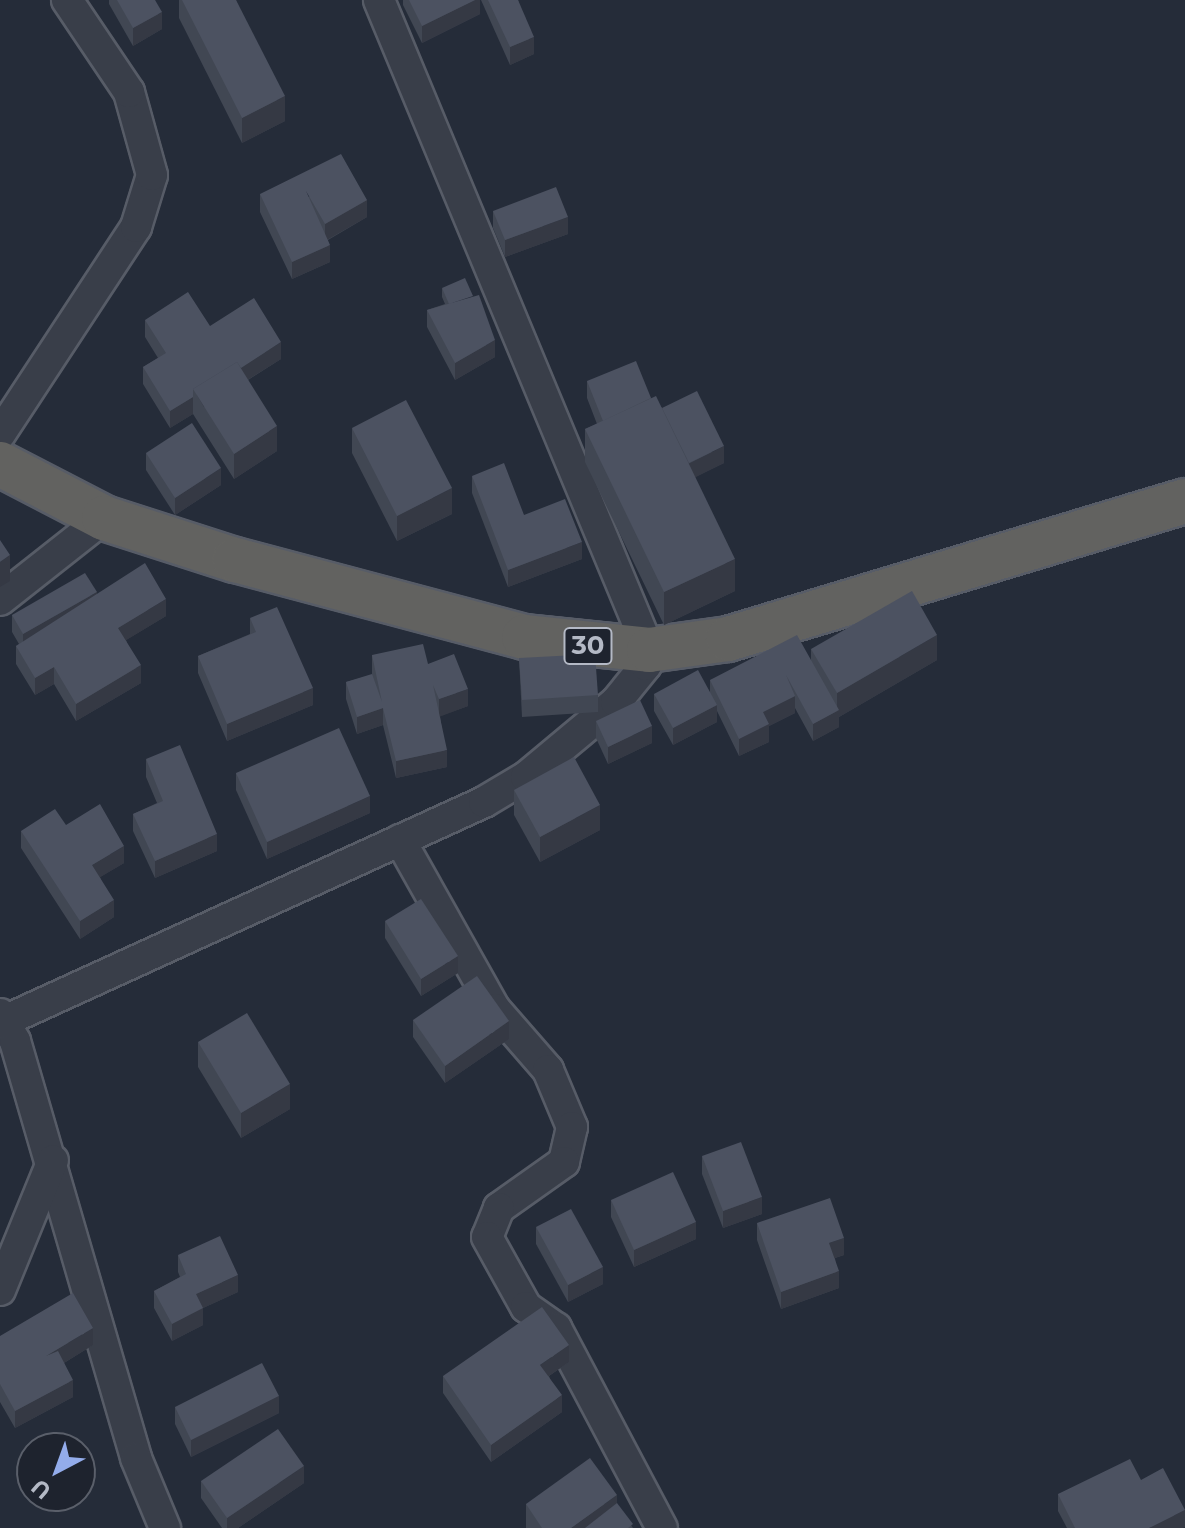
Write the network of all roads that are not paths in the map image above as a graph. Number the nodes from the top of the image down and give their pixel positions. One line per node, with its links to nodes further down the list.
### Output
1 (67, 0): 3 (street)
2 (379, 0): 8 (street)
3 (0, 434)
4 (0, 464): 6 (highway, 30)
5 (1185, 501): 8 (highway, 30)
6 (104, 518): 7 (street); 8 (highway, 30)
7 (0, 600)
8 (649, 650): 9 (street)
9 (400, 840): 10 (street); 14 (street)
10 (2, 1019): 11 (street)
11 (53, 1160): 12 (street); 13 (street)
12 (0, 1290)
13 (165, 1528)
14 (662, 1528)

